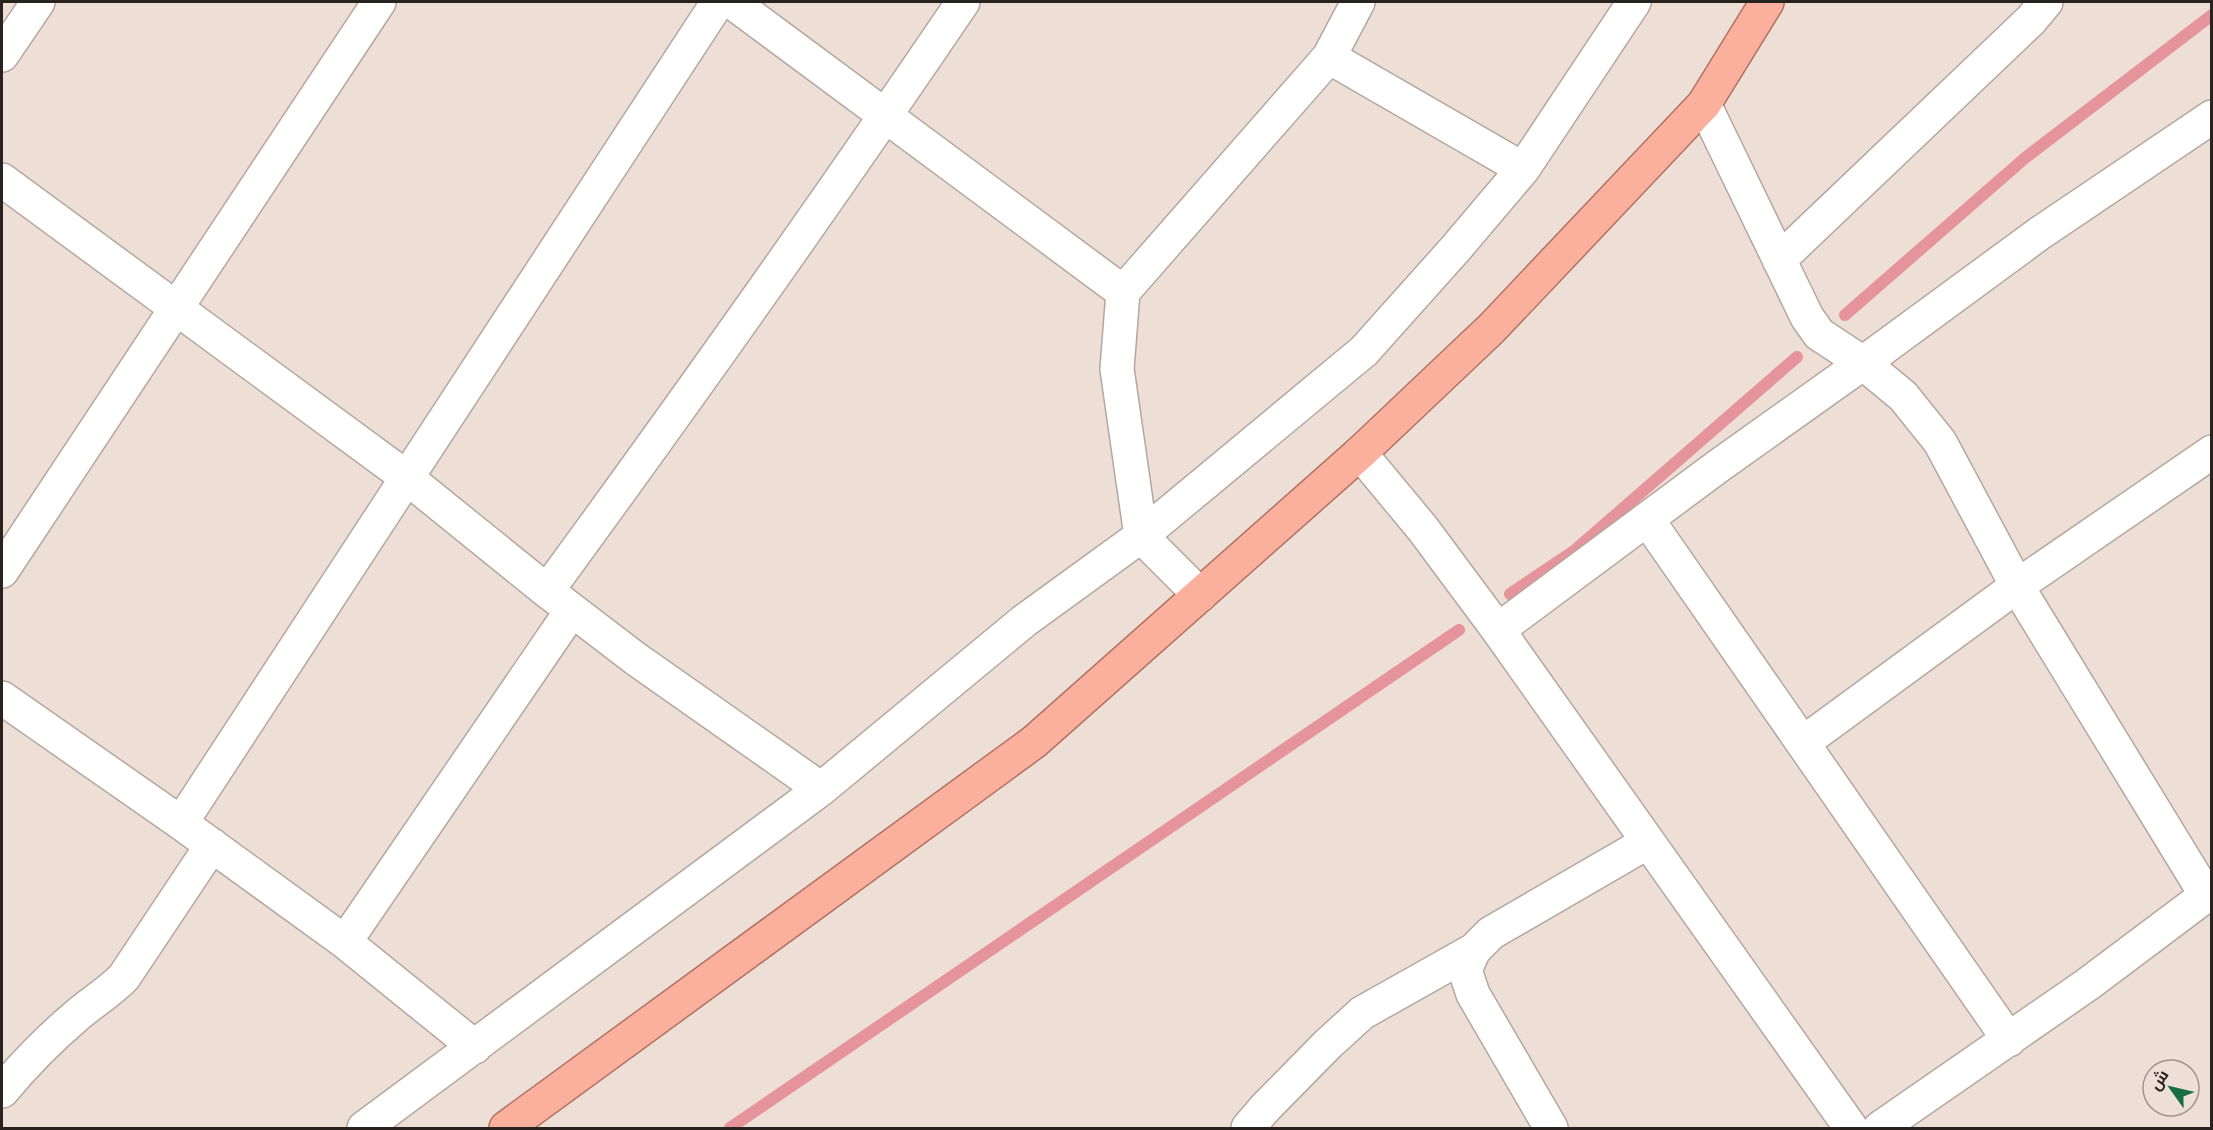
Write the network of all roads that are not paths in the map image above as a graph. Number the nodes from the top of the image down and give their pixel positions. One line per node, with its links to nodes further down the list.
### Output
1 (38, 2): 10 (street)
2 (379, 2): 19 (street)
3 (718, 2): 23 (street)
4 (732, 2): 13 (street)
5 (963, 2): 13 (street)
6 (1358, 2): 11 (street)
7 (1634, 2): 15 (street)
8 (1767, 2): 12 (highway)
9 (2046, 2): 17 (street)
10 (2, 55)
11 (1329, 57): 15 (street); 18 (street)
12 (1704, 104): 17 (street); 22 (highway)
13 (886, 115): 18 (street); 28 (street)
14 (2211, 117): 20 (street)
15 (1522, 169): 25 (street)
16 (2, 180): 19 (street)
17 (1779, 260): 20 (street)
18 (1123, 292): 25 (street)
19 (175, 308): 23 (street); 26 (street)
20 (1863, 363): 24 (street); 27 (street)
21 (2211, 452): 27 (street)
22 (1360, 453): 29 (highway); 31 (street)
23 (406, 477): 28 (street); 35 (street)
24 (1647, 519): 31 (street); 33 (street)
25 (1141, 536): 29 (street); 34 (street)
26 (2, 571)
27 (2017, 586): 33 (street); 38 (street)
28 (547, 591): 30 (street)
29 (1200, 595): 45 (highway)
30 (572, 610): 34 (street); 39 (street)
31 (1498, 630): 36 (street)
32 (2, 698): 35 (street)
33 (1804, 742): 41 (street)
34 (821, 789): 42 (street)
35 (181, 823): 37 (street)
36 (1648, 842): 40 (street); 48 (street)
37 (212, 845): 39 (street); 43 (street)
38 (2209, 893): 41 (street)
39 (345, 942): 42 (street)
40 (1474, 950): 46 (street); 47 (street)
41 (2009, 1040): 49 (street)
42 (475, 1047): 44 (street)
43 (2, 1091)
44 (364, 1128)
45 (506, 1128)
46 (1248, 1128)
47 (1551, 1128)
48 (1851, 1128)
49 (1880, 1128)

